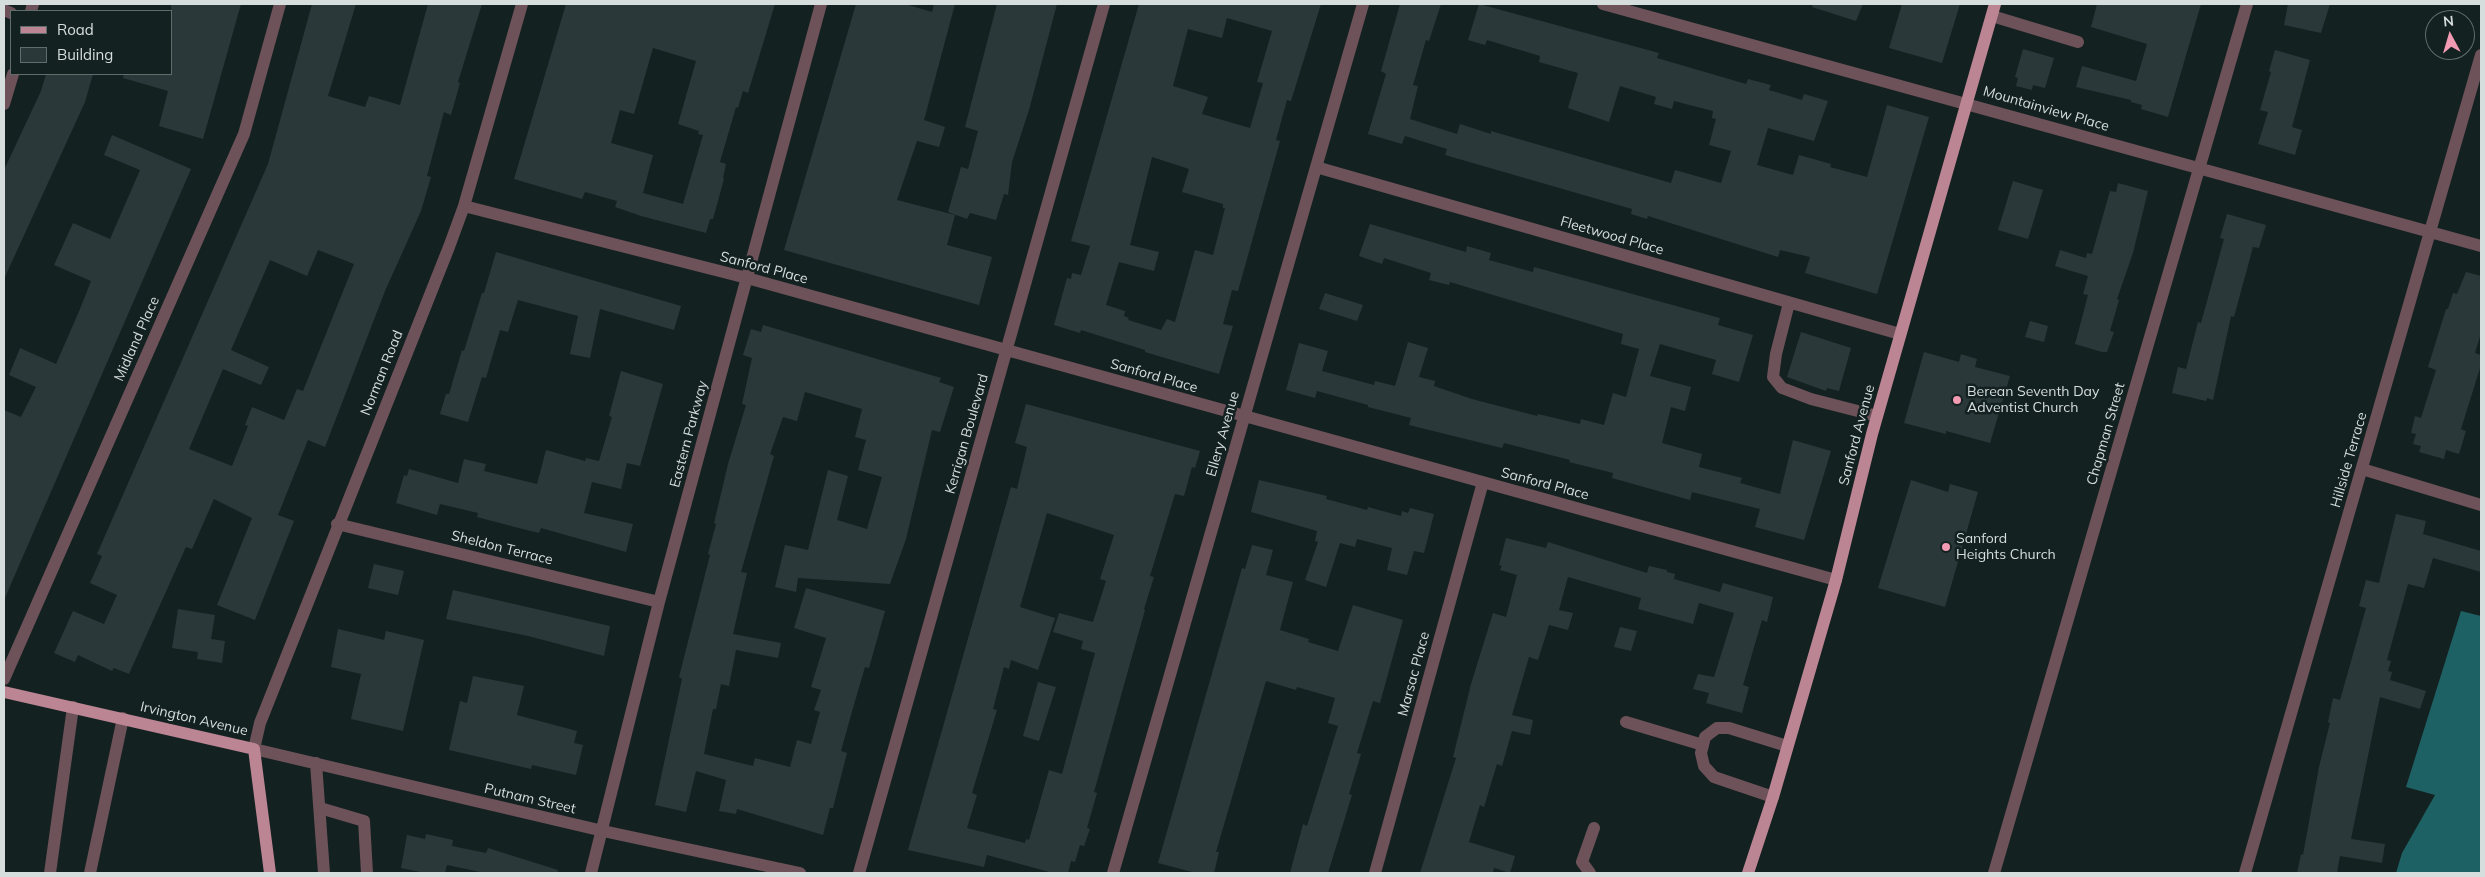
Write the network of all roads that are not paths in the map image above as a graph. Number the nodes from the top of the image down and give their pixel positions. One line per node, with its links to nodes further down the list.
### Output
1 (280, 4): 31 (street, Midland Place)
2 (522, 4): 16 (street, Norman Road)
3 (821, 4): 19 (street, Eastern Parkway)
4 (1104, 4): 22 (street, Kerrigan Boulevard)
5 (1363, 4): 14 (street, Ellery Avenue)
6 (1603, 4): 12 (street, Mountainview Place)
7 (2247, 4): 15 (street, Chapman Street)
8 (1993, 10): 9 (street); 12 (main road, Sanford Avenue)
9 (2078, 42)
10 (2481, 55): 17 (street, Hillside Terrace)
11 (13, 75): 13 (street)
12 (1967, 103): 15 (street, Mountainview Place); 21 (main road, Sanford Avenue)
13 (4, 104)
14 (1316, 167): 20 (street, Fleetwood Place); 23 (street, Ellery Avenue)
15 (2200, 168): 17 (street, Mountainview Place); 56 (street, Chapman Street)
16 (464, 206): 19 (street, Sanford Place); 28 (street, Norman Road)
17 (2430, 232): 18 (street, Mountainview Place); 25 (street, Hillside Terrace)
18 (2481, 246)
19 (746, 278): 22 (street, Sanford Place); 30 (street, Eastern Parkway)
20 (1789, 303): 21 (street, Fleetwood Place); 24 (street)
21 (1900, 334): 24 (main road, Sanford Avenue)
22 (1006, 350): 23 (street, Sanford Place); 51 (street, Kerrigan Boulevard)
23 (1244, 416): 26 (street, Sanford Place); 52 (street, Ellery Avenue)
24 (1877, 416): 29 (main road, Sanford Avenue)
25 (2362, 469): 27 (street); 57 (street, Hillside Terrace)
26 (1483, 482): 29 (street, Sanford Place); 53 (street, Marsac Place)
27 (2481, 505)
28 (337, 524): 30 (street, Sheldon Terrace); 38 (street, Norman Road)
29 (1836, 580): 37 (main road, Sanford Avenue)
30 (659, 602): 43 (street, Eastern Parkway)
31 (4, 679)
32 (4, 692): 33 (main road, Irvington Avenue)
33 (74, 707): 34 (main road, Irvington Avenue); 44 (street)
34 (123, 718): 38 (main road, Irvington Avenue); 45 (street)
35 (1626, 722): 36 (street)
36 (1703, 745): 37 (street); 40 (street)
37 (1787, 746): 40 (main road, Sanford Avenue)
38 (254, 749): 39 (street, Putnam Street); 46 (main road, Irvington Avenue)
39 (316, 763): 41 (street); 43 (street, Putnam Street)
40 (1772, 797): 55 (main road, Sanford Avenue)
41 (320, 808): 47 (street); 48 (street)
42 (1594, 828): 54 (street)
43 (603, 831): 49 (street, Eastern Parkway); 50 (street, Putnam Street)
44 (50, 873)
45 (90, 873)
46 (270, 873)
47 (324, 873)
48 (367, 873)
49 (591, 873)
50 (800, 873)
51 (859, 873)
52 (1113, 873)
53 (1375, 873)
54 (1590, 873)
55 (1748, 873)
56 (1994, 873)
57 (2245, 873)

